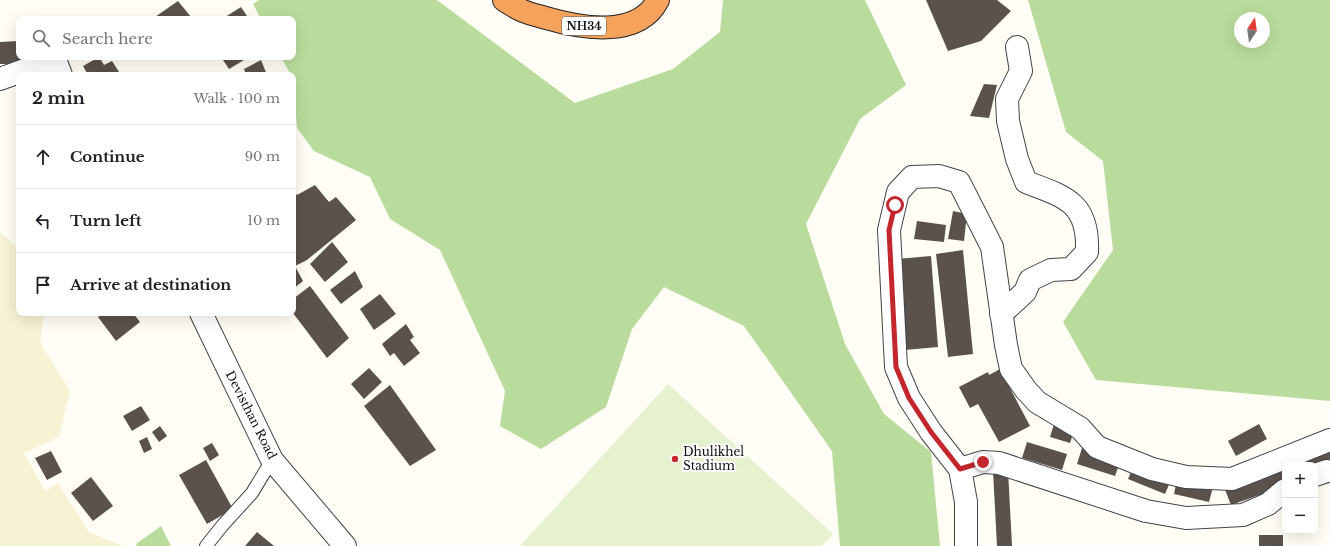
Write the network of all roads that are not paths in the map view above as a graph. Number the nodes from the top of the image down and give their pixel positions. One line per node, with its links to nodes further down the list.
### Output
1 (504, 0): 2 (highway, NH34)
2 (658, 0)
3 (1017, 47): 10 (street)
4 (52, 60): 6 (street)
5 (55, 60): 7 (street)
6 (19, 72)
7 (60, 72)
8 (16, 73): 9 (street)
9 (0, 79)
10 (1001, 314): 12 (street); 14 (street)
11 (202, 316): 13 (street, Devisthan Road)
12 (1330, 440)
13 (272, 460): 16 (lane); 17 (street, Devisthan Road)
14 (960, 469): 15 (street); 18 (street)
15 (1282, 492)
16 (206, 546)
17 (345, 546)
18 (966, 546)

